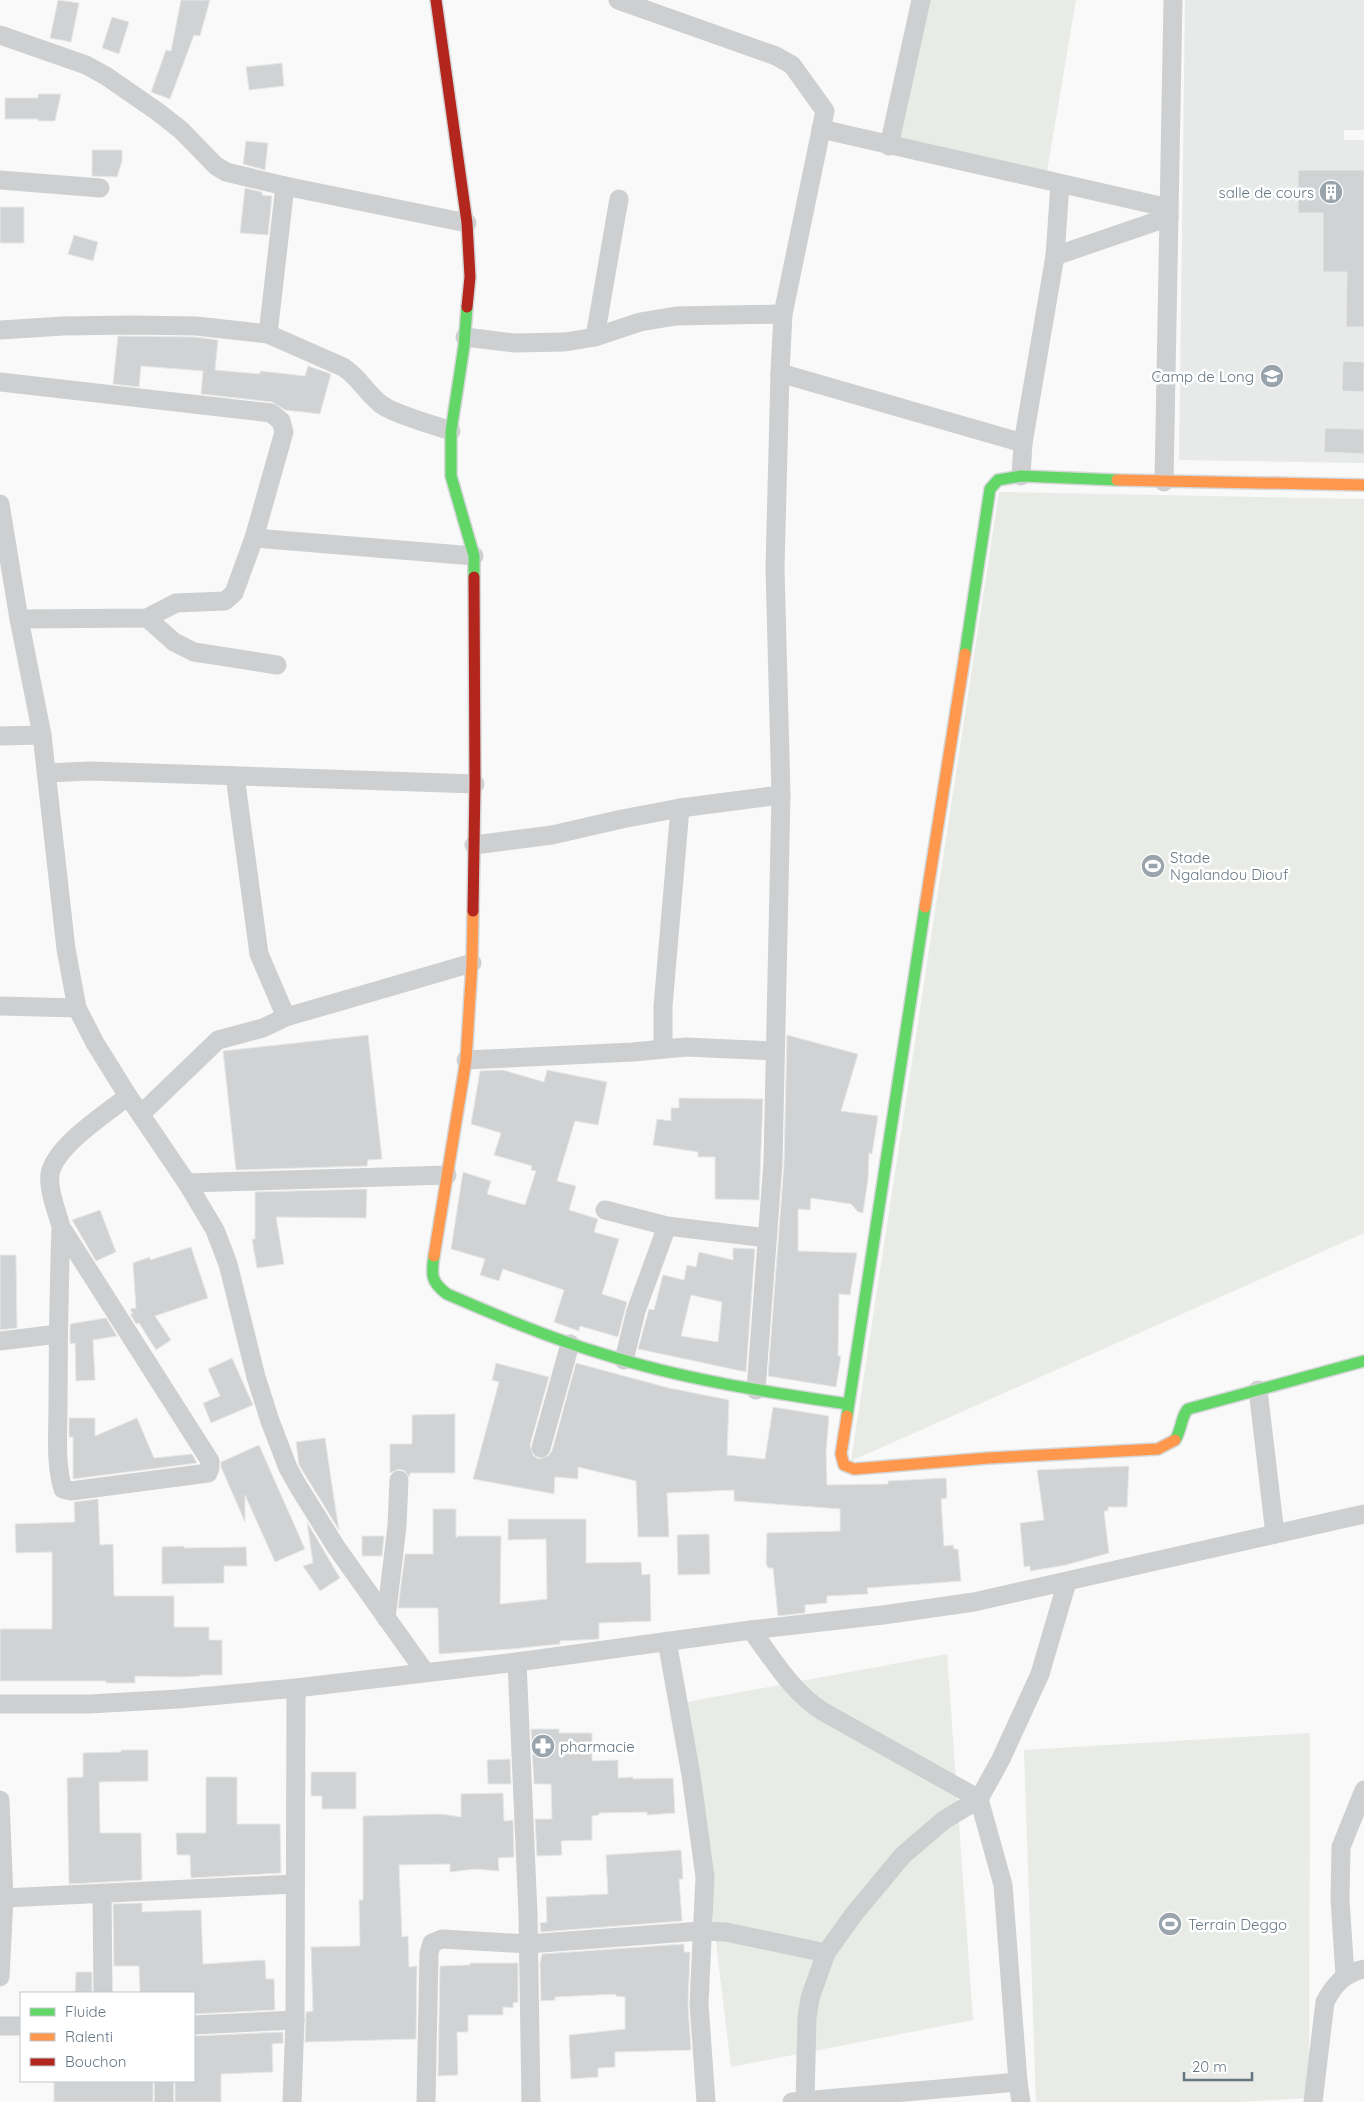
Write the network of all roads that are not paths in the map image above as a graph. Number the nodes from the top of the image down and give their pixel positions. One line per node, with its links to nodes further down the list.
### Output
1 (436, 0): 14 (street)
2 (618, 0): 6 (street)
3 (921, 0): 7 (street)
4 (1173, 0): 13 (street)
5 (0, 35): 10 (street)
6 (820, 129): 7 (street); 16 (street)
7 (889, 146): 9 (street)
8 (0, 180): 11 (street)
9 (1060, 184): 13 (street); 15 (street)
10 (285, 186): 14 (street); 18 (street)
11 (100, 188)
12 (619, 199): 20 (street)
13 (1169, 213): 15 (street); 26 (street)
14 (467, 223): 19 (street)
15 (1055, 256): 24 (street)
16 (784, 314): 20 (street); 21 (street)
17 (0, 330): 18 (street)
18 (268, 334): 23 (street)
19 (465, 337): 20 (street); 23 (street)
20 (595, 337)
21 (780, 373): 24 (street); 39 (street)
22 (0, 382): 29 (street)
23 (451, 431): 30 (street)
24 (1023, 444): 25 (street)
25 (1021, 476): 26 (street); 64 (street)
26 (1164, 482): 27 (street)
27 (1364, 484)
28 (0, 504): 32 (street)
29 (254, 538): 30 (street); 31 (street)
30 (474, 556): 38 (street)
31 (147, 618): 32 (street); 33 (street)
32 (19, 620): 34 (street)
33 (277, 665)
34 (42, 735): 35 (street); 36 (street)
35 (0, 736)
36 (47, 774): 37 (street); 44 (street)
37 (235, 776): 38 (street); 45 (street)
38 (475, 784): 41 (street)
39 (780, 795): 40 (street); 47 (street)
40 (680, 808): 41 (street); 46 (street)
41 (474, 845): 42 (street)
42 (472, 963): 45 (street); 48 (street)
43 (0, 1006): 44 (street)
44 (77, 1008): 49 (street)
45 (286, 1018): 50 (street)
46 (663, 1048): 47 (street); 48 (street)
47 (775, 1051): 56 (street)
48 (466, 1060): 51 (street)
49 (128, 1096): 50 (street); 55 (street)
50 (141, 1114): 52 (street)
51 (447, 1175): 52 (street); 59 (street)
52 (187, 1183): 70 (street)
53 (605, 1210): 54 (street)
54 (667, 1226): 56 (street); 60 (street)
55 (62, 1227): 57 (street); 57 (street)
56 (768, 1238): 62 (street)
57 (58, 1334): 58 (street)
58 (0, 1341)
59 (570, 1344): 60 (street); 65 (street)
60 (624, 1360): 62 (street)
61 (1364, 1361): 63 (street)
62 (756, 1390): 64 (street)
63 (1258, 1390): 64 (street); 68 (street)
64 (848, 1404)
65 (541, 1448)
66 (399, 1480): 70 (street)
67 (1364, 1514): 68 (street)
68 (1275, 1534): 69 (street)
69 (1067, 1582): 71 (street); 78 (street)
70 (386, 1618): 74 (street)
71 (752, 1630): 72 (street); 78 (street)
72 (667, 1641): 73 (street); 83 (street)
73 (517, 1662): 74 (street); 84 (street)
74 (425, 1672): 75 (street)
75 (296, 1688): 76 (street); 80 (street)
76 (0, 1704)
77 (1364, 1790): 87 (street)
78 (979, 1798): 85 (street); 95 (street)
79 (0, 1800): 82 (street)
80 (295, 1884): 81 (street); 90 (street)
81 (102, 1894): 82 (street); 89 (street)
82 (4, 1898): 88 (street)
83 (701, 1931): 84 (street); 85 (street); 100 (street)
84 (528, 1944): 98 (street); 99 (street)
85 (826, 1953): 101 (street)
86 (1364, 1969): 87 (street)
87 (1345, 1976): 103 (street)
88 (0, 1977)
89 (103, 1992)
90 (295, 2020): 91 (street); 97 (street)
91 (195, 2025)
92 (0, 2026): 93 (street)
93 (20, 2026)
94 (164, 2082): 96 (street)
95 (1018, 2082): 101 (street); 102 (street)
96 (164, 2102)
97 (292, 2102)
98 (426, 2102)
99 (531, 2102)
100 (706, 2102)
101 (799, 2102)
102 (1021, 2102)
103 (1314, 2102)

